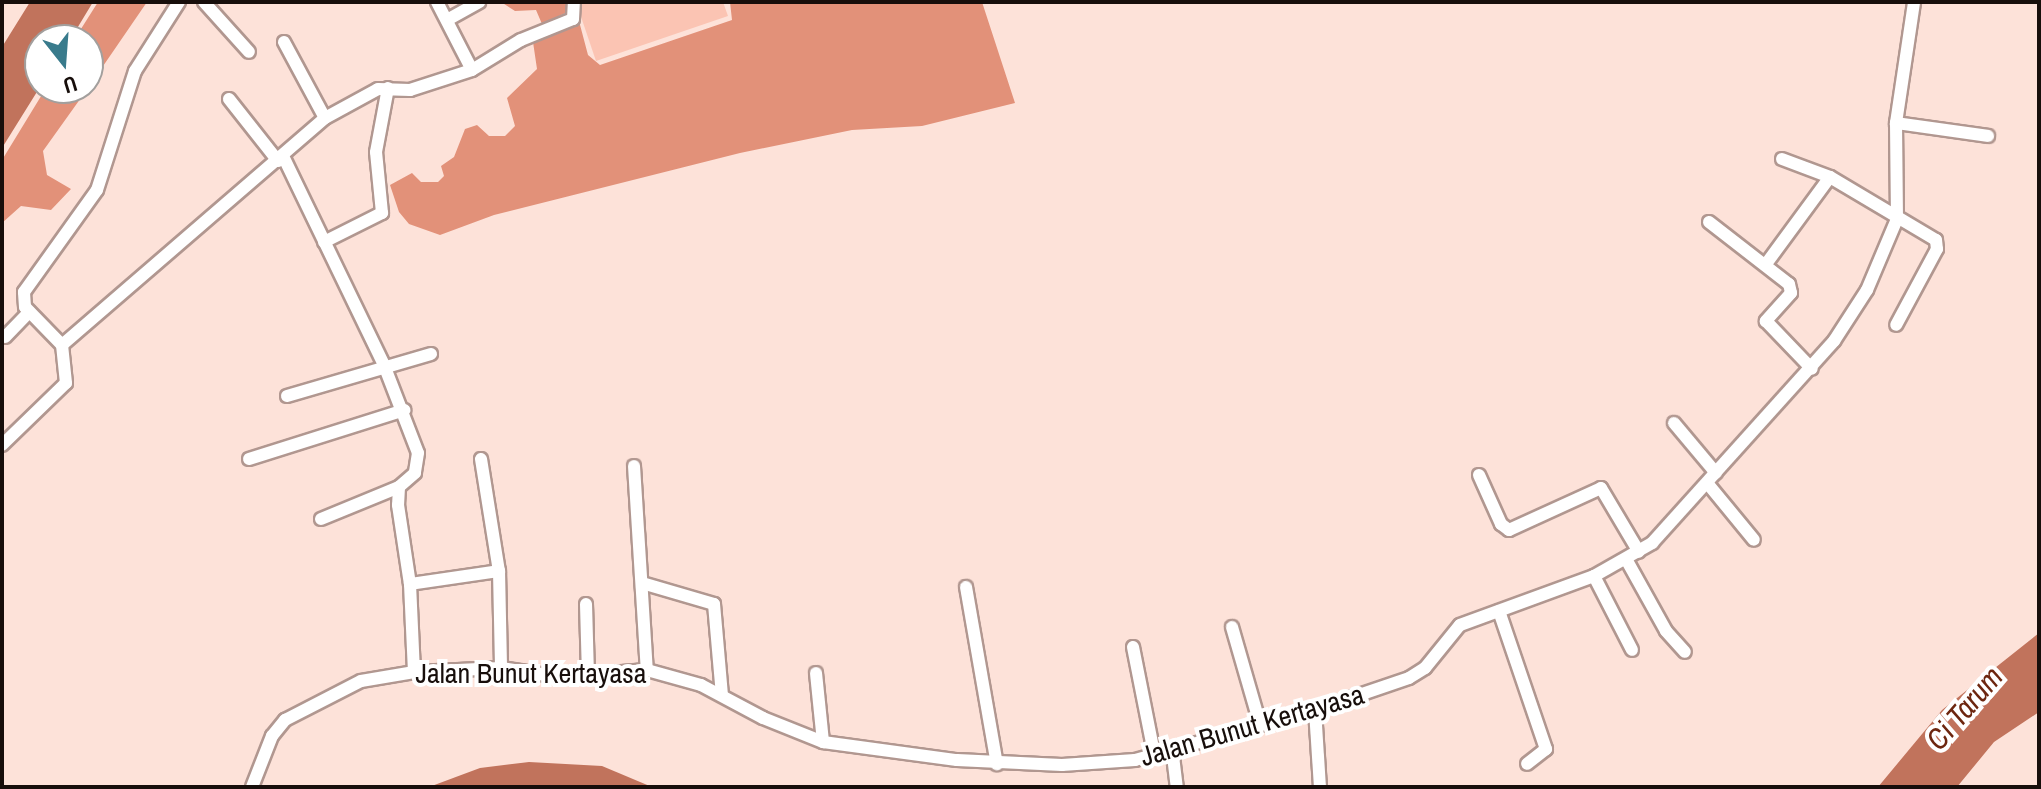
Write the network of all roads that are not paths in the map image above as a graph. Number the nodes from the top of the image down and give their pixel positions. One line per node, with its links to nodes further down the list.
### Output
1 (179, 2): 23 (street)
2 (204, 2): 9 (street)
3 (437, 2): 7 (street)
4 (479, 2): 7 (street)
5 (574, 2): 10 (street)
6 (1914, 2): 14 (street, Jalan Bunut Kertayasa)
7 (447, 20): 10 (street)
8 (284, 42): 13 (street)
9 (249, 52)
10 (472, 70): 11 (street)
11 (388, 88): 13 (street); 21 (street)
12 (229, 99): 16 (street)
13 (325, 118): 16 (street)
14 (1896, 123): 15 (street); 19 (street, Jalan Bunut Kertayasa)
15 (1988, 136)
16 (280, 158): 21 (street); 26 (street)
17 (1782, 159): 18 (street)
18 (1830, 177): 19 (street); 22 (street)
19 (1897, 219): 24 (street); 29 (street, Jalan Bunut Kertayasa)
20 (1709, 222): 22 (street)
21 (324, 242): 28 (street)
22 (1766, 264): 29 (street)
23 (29, 312): 25 (street); 26 (street)
24 (1896, 325)
25 (5, 337)
26 (62, 345): 33 (street)
27 (431, 354): 28 (street)
28 (384, 365): 30 (street); 31 (street)
29 (1812, 369): 38 (street, Jalan Bunut Kertayasa)
30 (287, 396)
31 (404, 410): 34 (street); 39 (street)
32 (1674, 423): 38 (street)
33 (2, 445)
34 (249, 459)
35 (481, 459): 44 (street)
36 (634, 466): 46 (street)
37 (1479, 475): 42 (street)
38 (1712, 478): 41 (street); 42 (street, Jalan Bunut Kertayasa)
39 (399, 487): 40 (street); 47 (street)
40 (321, 519)
41 (1754, 540)
42 (1639, 552): 43 (street, Jalan Bunut Kertayasa)
43 (1626, 559): 45 (street, Jalan Bunut Kertayasa); 54 (street)
44 (499, 571): 47 (street); 55 (street)
45 (1594, 576): 50 (street, Jalan Bunut Kertayasa); 53 (street)
46 (642, 583): 56 (street); 60 (street)
47 (410, 584): 57 (street)
48 (966, 587): 66 (street)
49 (586, 604): 59 (street)
50 (1499, 611): 61 (street, Jalan Bunut Kertayasa); 67 (street)
51 (1232, 627): 62 (street)
52 (1133, 647): 65 (street)
53 (1632, 650)
54 (1685, 652)
55 (501, 668): 57 (street, Jalan Bunut Kertayasa); 59 (street, Jalan Bunut Kertayasa)
56 (647, 670): 59 (street, Jalan Bunut Kertayasa); 60 (street, Jalan Bunut Kertayasa)
57 (414, 672): 68 (street, Jalan Bunut Kertayasa)
58 (816, 673): 63 (street)
59 (588, 675)
60 (722, 695): 63 (street, Jalan Bunut Kertayasa)
61 (1315, 710): 62 (street, Jalan Bunut Kertayasa); 70 (street)
62 (1260, 724): 64 (street, Jalan Bunut Kertayasa)
63 (823, 742): 66 (street, Jalan Bunut Kertayasa)
64 (1172, 748): 65 (street, Jalan Bunut Kertayasa); 69 (street)
65 (1154, 753): 66 (street, Jalan Bunut Kertayasa)
66 (997, 764)
67 (1527, 764)
68 (252, 787)
69 (1177, 787)
70 (1320, 787)

